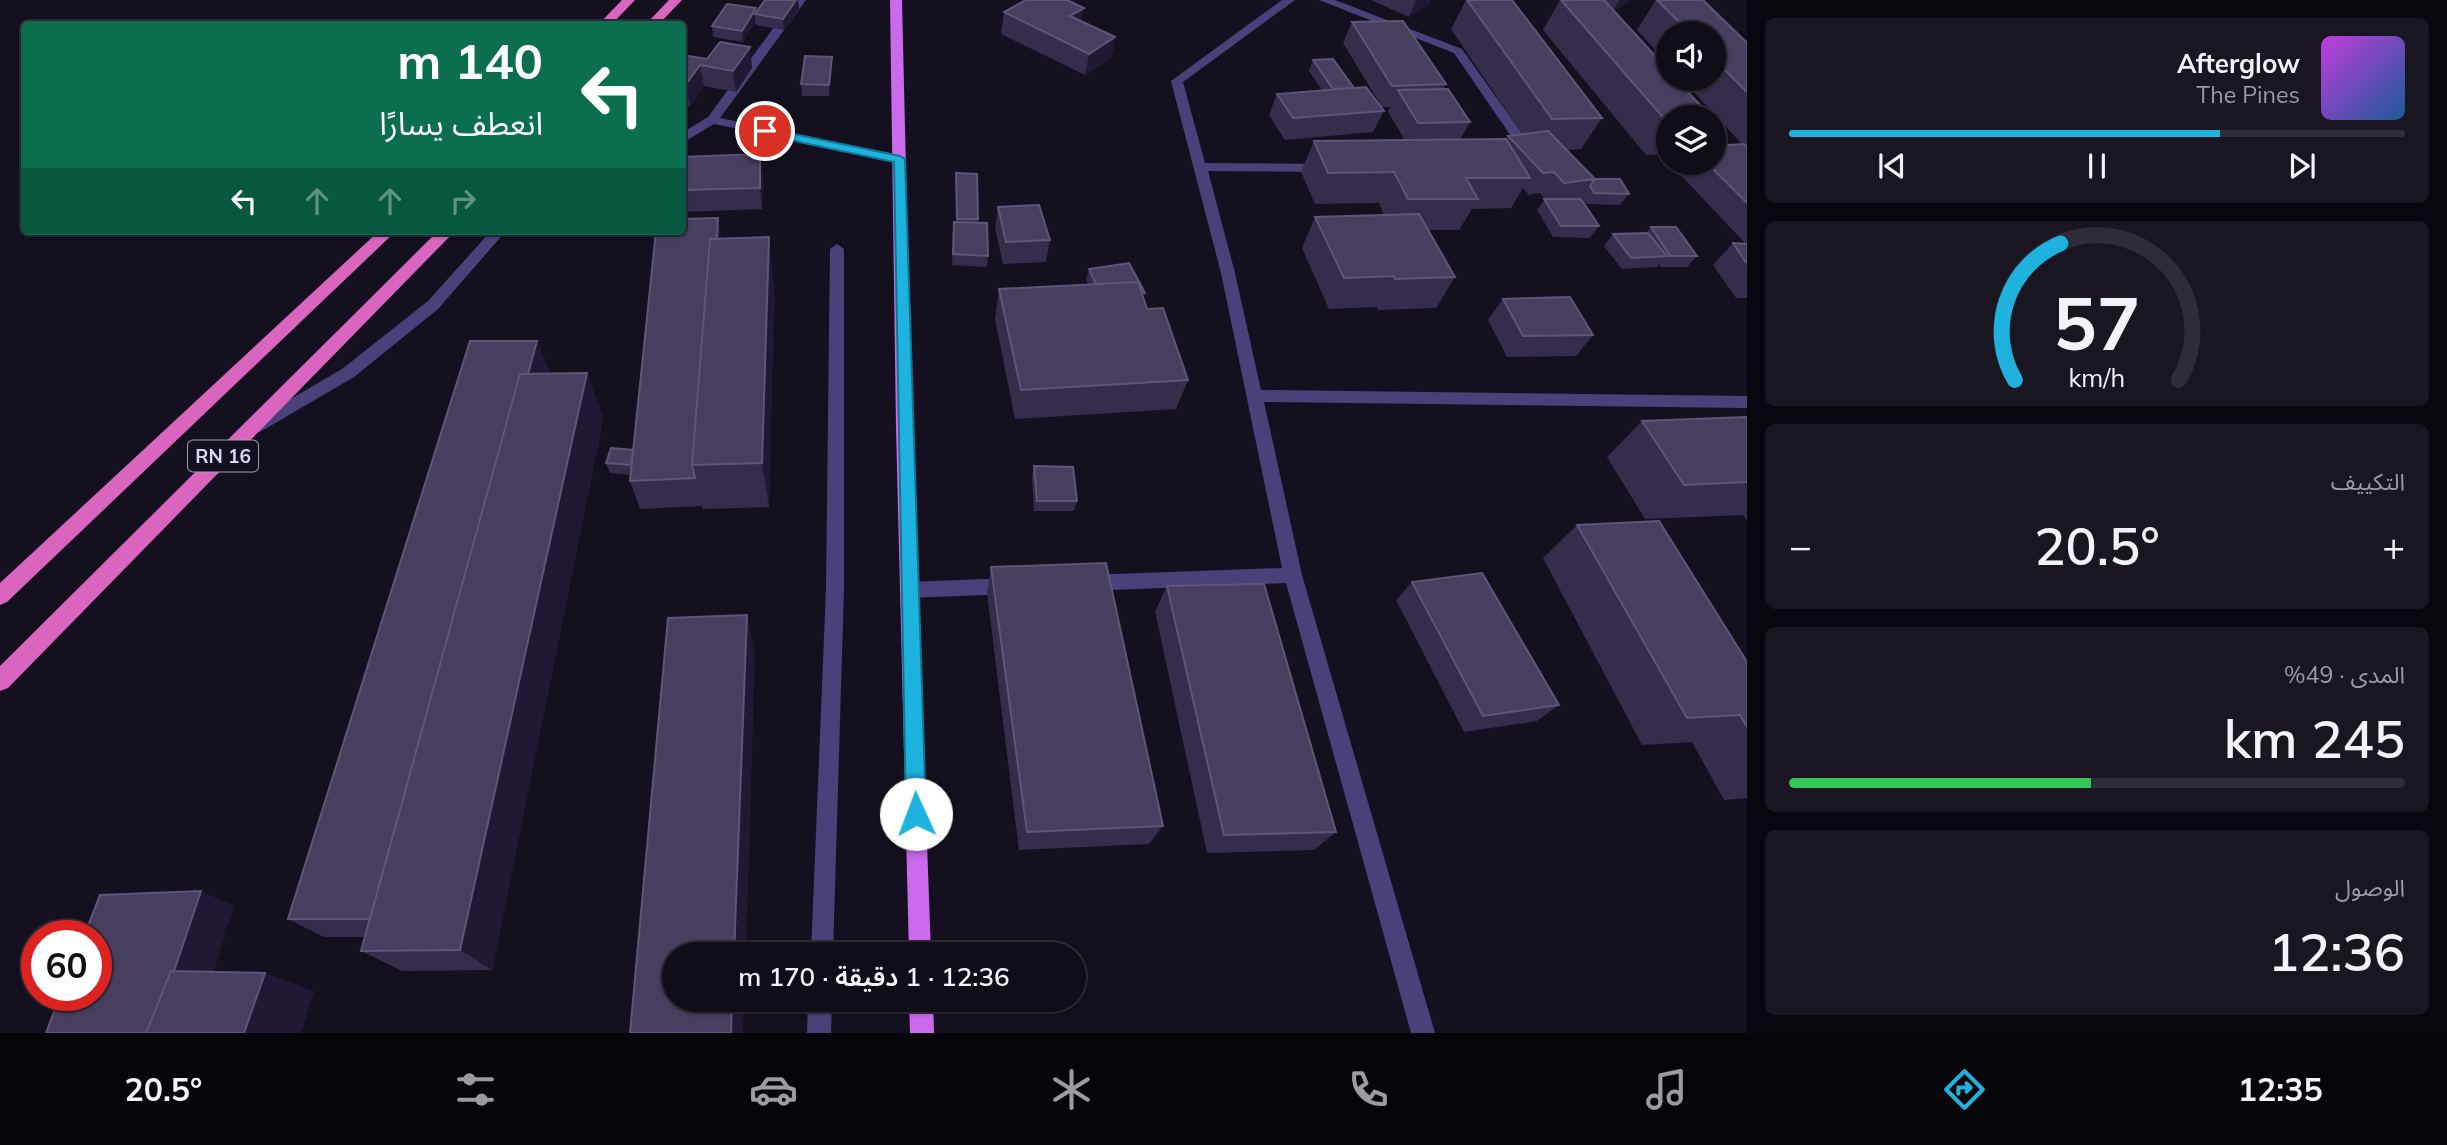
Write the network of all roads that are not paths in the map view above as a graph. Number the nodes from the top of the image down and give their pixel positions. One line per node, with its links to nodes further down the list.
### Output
1 (629, 0): 7 (highway)
2 (676, 0): 8 (highway)
3 (800, 0): 9 (street)
4 (896, 0): 11 (main road)
5 (1289, 0): 13 (street)
6 (1325, 0): 12 (street)
7 (609, 21)
8 (655, 21)
9 (712, 120): 10 (street); 11 (street)
10 (686, 136)
11 (900, 159): 25 (main road)
12 (1534, 160)
13 (1199, 167): 14 (street); 19 (street)
14 (1336, 168)
15 (383, 235): 26 (highway, RN 16)
16 (443, 235): 21 (highway, RN 16)
17 (495, 235): 21 (street)
18 (837, 249): 28 (street)
19 (1256, 396): 20 (street); 22 (street)
20 (1747, 402)
21 (248, 432): 27 (highway, RN 16)
22 (1293, 575): 23 (street); 34 (street)
23 (1074, 583)
24 (1033, 585): 25 (street)
25 (909, 590): 29 (main road)
26 (0, 596)
27 (0, 681)
28 (821, 942)
29 (920, 942)
30 (820, 1012): 32 (street)
31 (921, 1012): 33 (main road)
32 (819, 1033)
33 (922, 1033)
34 (1423, 1033)

